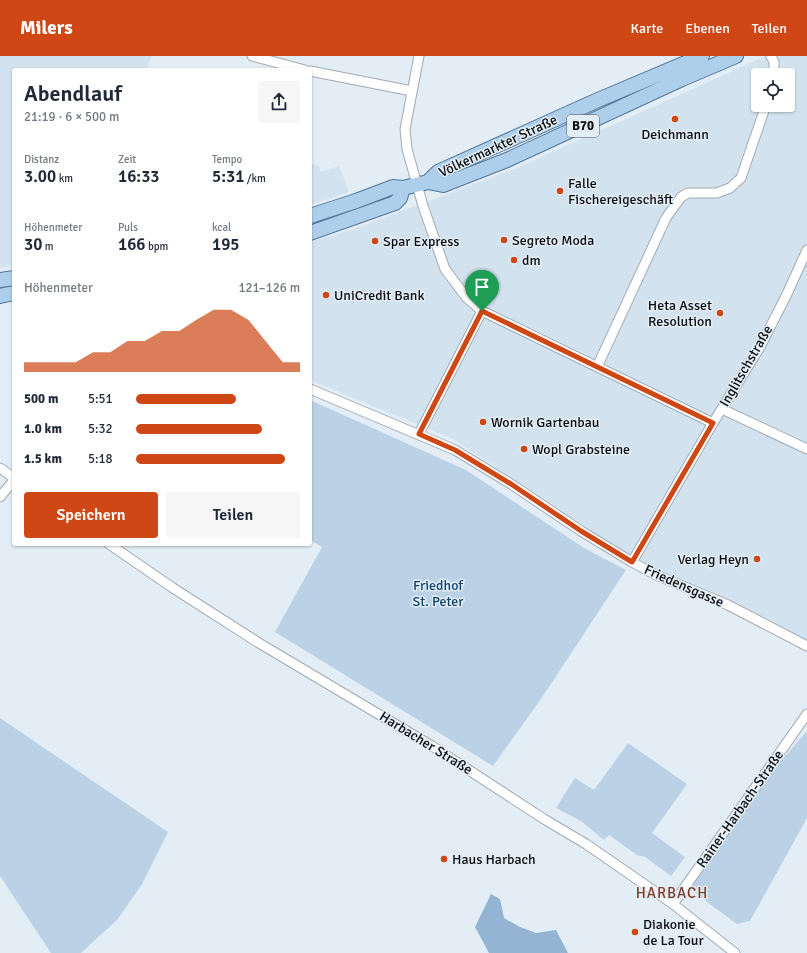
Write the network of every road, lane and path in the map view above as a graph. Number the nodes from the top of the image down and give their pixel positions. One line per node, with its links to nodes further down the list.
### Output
1 (252, 56): 6 (street)
2 (419, 56): 9 (street)
3 (702, 56): 11 (main road, Völkermarkter Straße / B70)
4 (736, 56): 11 (main road, Völkermarkter Straße / B70)
5 (771, 56): 7 (street)
6 (291, 68)
7 (774, 68)
8 (312, 71): 9 (street)
9 (412, 92): 11 (street)
10 (764, 112): 21 (street)
11 (422, 183): 12 (main road, Völkermarkter Straße / B70); 20 (street)
12 (403, 188): 13 (main road, Völkermarkter Straße / B70); 14 (main road)
13 (312, 215)
14 (312, 232)
15 (807, 250): 23 (street, Inglitschstraße)
16 (12, 278): 17 (main road)
17 (0, 280)
18 (12, 293): 19 (main road)
19 (0, 296)
20 (482, 311): 21 (street); 25 (street)
21 (597, 367): 24 (street)
22 (312, 390): 25 (street, Friedensgasse)
23 (722, 409): 24 (street, Inglitschstraße); 26 (street)
24 (713, 423): 32 (street, Inglitschstraße)
25 (419, 434): 32 (street, Friedensgasse)
26 (807, 450)
27 (0, 468): 28 (street)
28 (12, 477)
29 (12, 482): 30 (street)
30 (0, 497)
31 (112, 546): 35 (street, Harbacher Straße)
32 (632, 562): 33 (street, Friedensgasse)
33 (807, 646)
34 (807, 714): 35 (street, Rainer-Harbach-Straße)
35 (673, 904): 36 (street, Harbacher Straße)
36 (735, 953)

